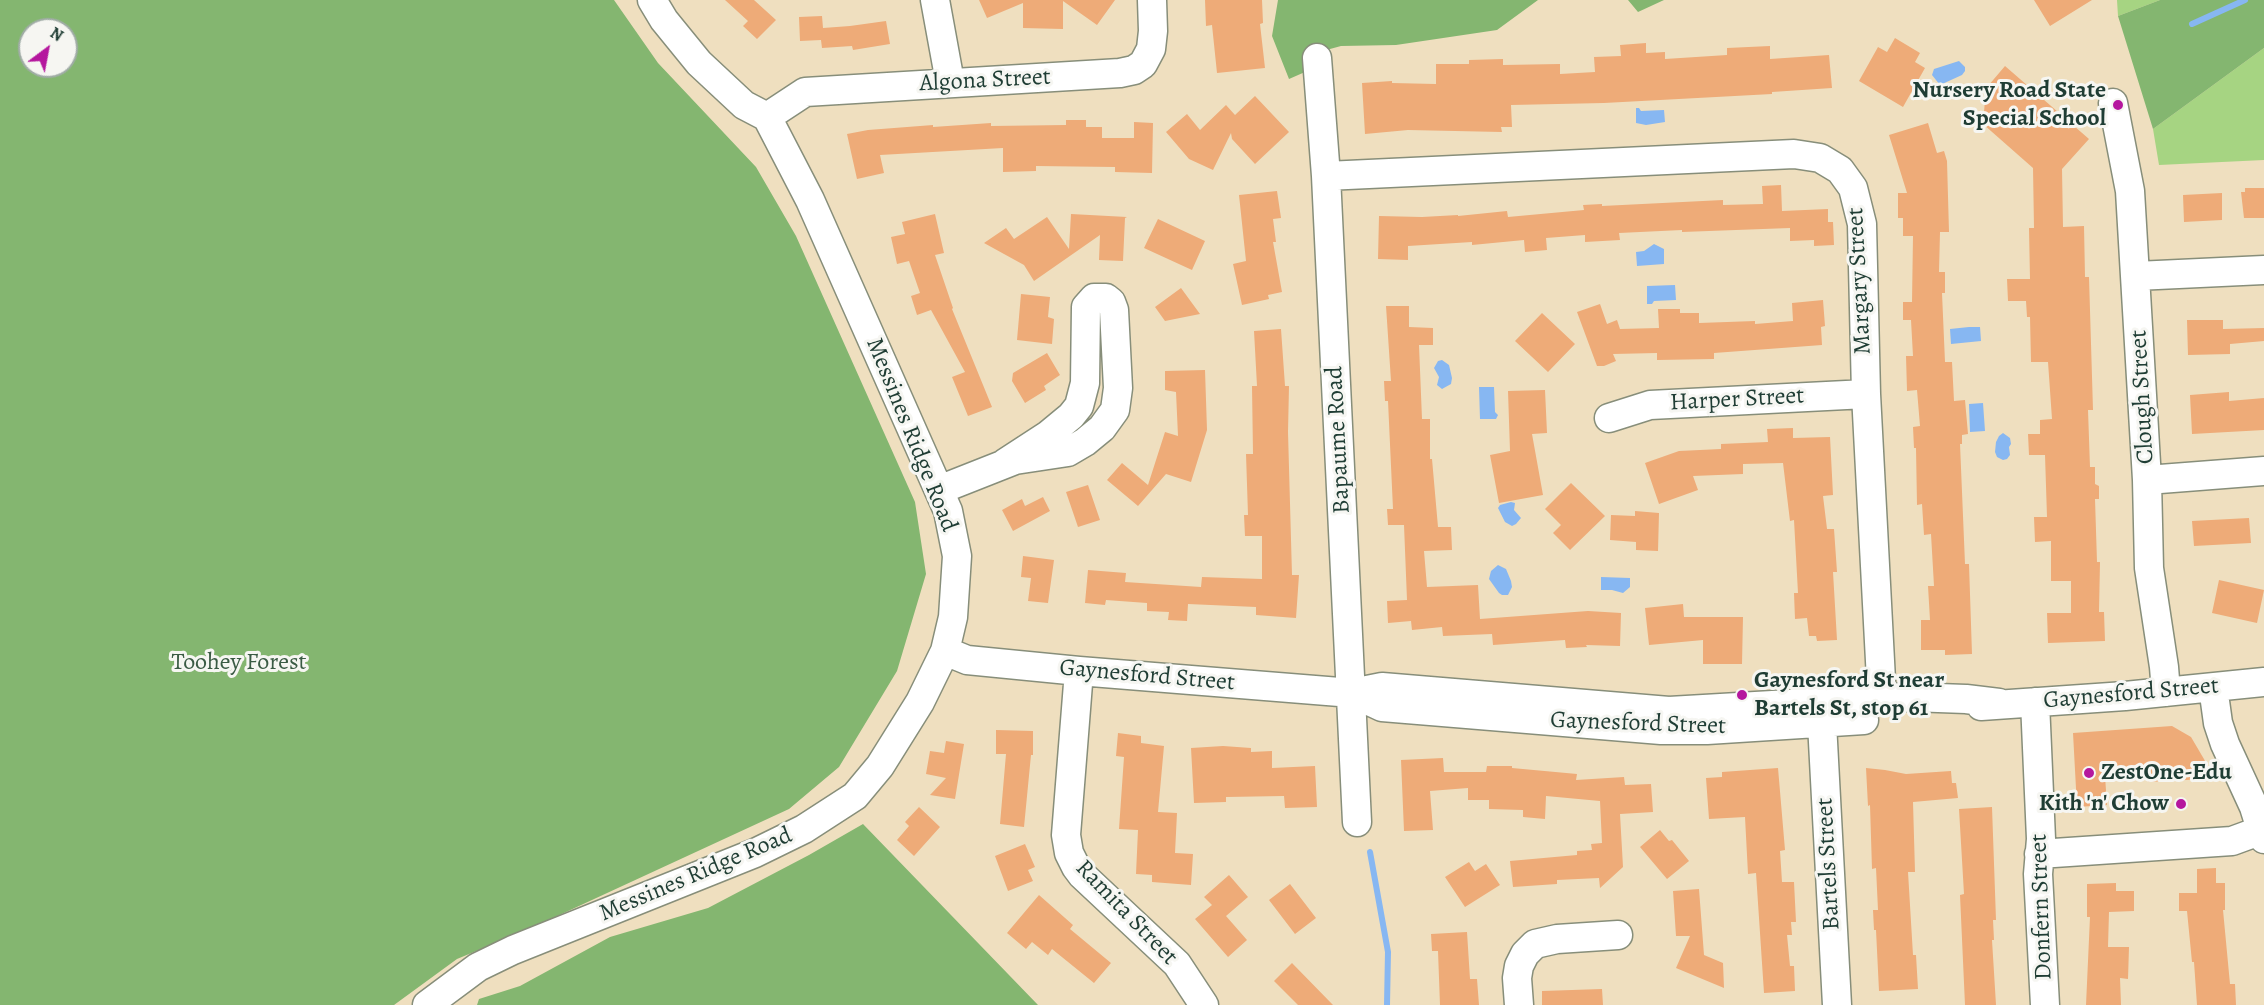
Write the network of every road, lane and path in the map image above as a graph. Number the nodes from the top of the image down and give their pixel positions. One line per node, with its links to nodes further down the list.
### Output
1 (652, 0): 7 (street)
2 (1152, 0): 5 (street, Algona Street)
3 (935, 2): 5 (street)
4 (1317, 58): 8 (street, Bapaume Road)
5 (950, 82): 7 (street, Algona Street)
6 (2113, 103): 10 (street, Clough Street)
7 (767, 117): 16 (street, Messines Ridge Road)
8 (1326, 176): 11 (street, Margary Street); 22 (street, Bapaume Road)
9 (2264, 270): 10 (street)
10 (2136, 276): 15 (street, Clough Street)
11 (1866, 394): 12 (street, Harper Street); 23 (street, Margary Street)
12 (1609, 418)
13 (1005, 463): 13 (street); 16 (street)
14 (2264, 471): 15 (street)
15 (2147, 480): 21 (street, Clough Street)
16 (939, 490): 17 (street, Messines Ridge Road)
17 (945, 651): 18 (street, Gaynesford Street); 31 (street, Messines Ridge Road)
18 (1078, 671): 22 (street, Gaynesford Street); 32 (street, Ramita Street)
19 (2264, 682): 20 (street, Gaynesford Street)
20 (2213, 687): 21 (street, Gaynesford Street); 28 (street)
21 (2166, 692): 24 (street, Gaynesford Street)
22 (1352, 693): 23 (street, Gaynesford Street); 26 (street, Gaynesford Street); 27 (street, Bapaume Road)
23 (1882, 699): 25 (street, Gaynesford Street)
24 (2035, 702): 25 (street, Gaynesford Street); 29 (street, Donfern Street)
25 (1999, 703): 26 (street, Gaynesford Street)
26 (1822, 723): 34 (street, Bartels Street)
27 (1357, 822)
28 (2263, 835): 29 (street)
29 (2039, 854): 35 (street, Donfern Street)
30 (1618, 935): 33 (street)
31 (427, 1005)
32 (1204, 1005)
33 (1519, 1005)
34 (1837, 1005)
35 (2045, 1005)

